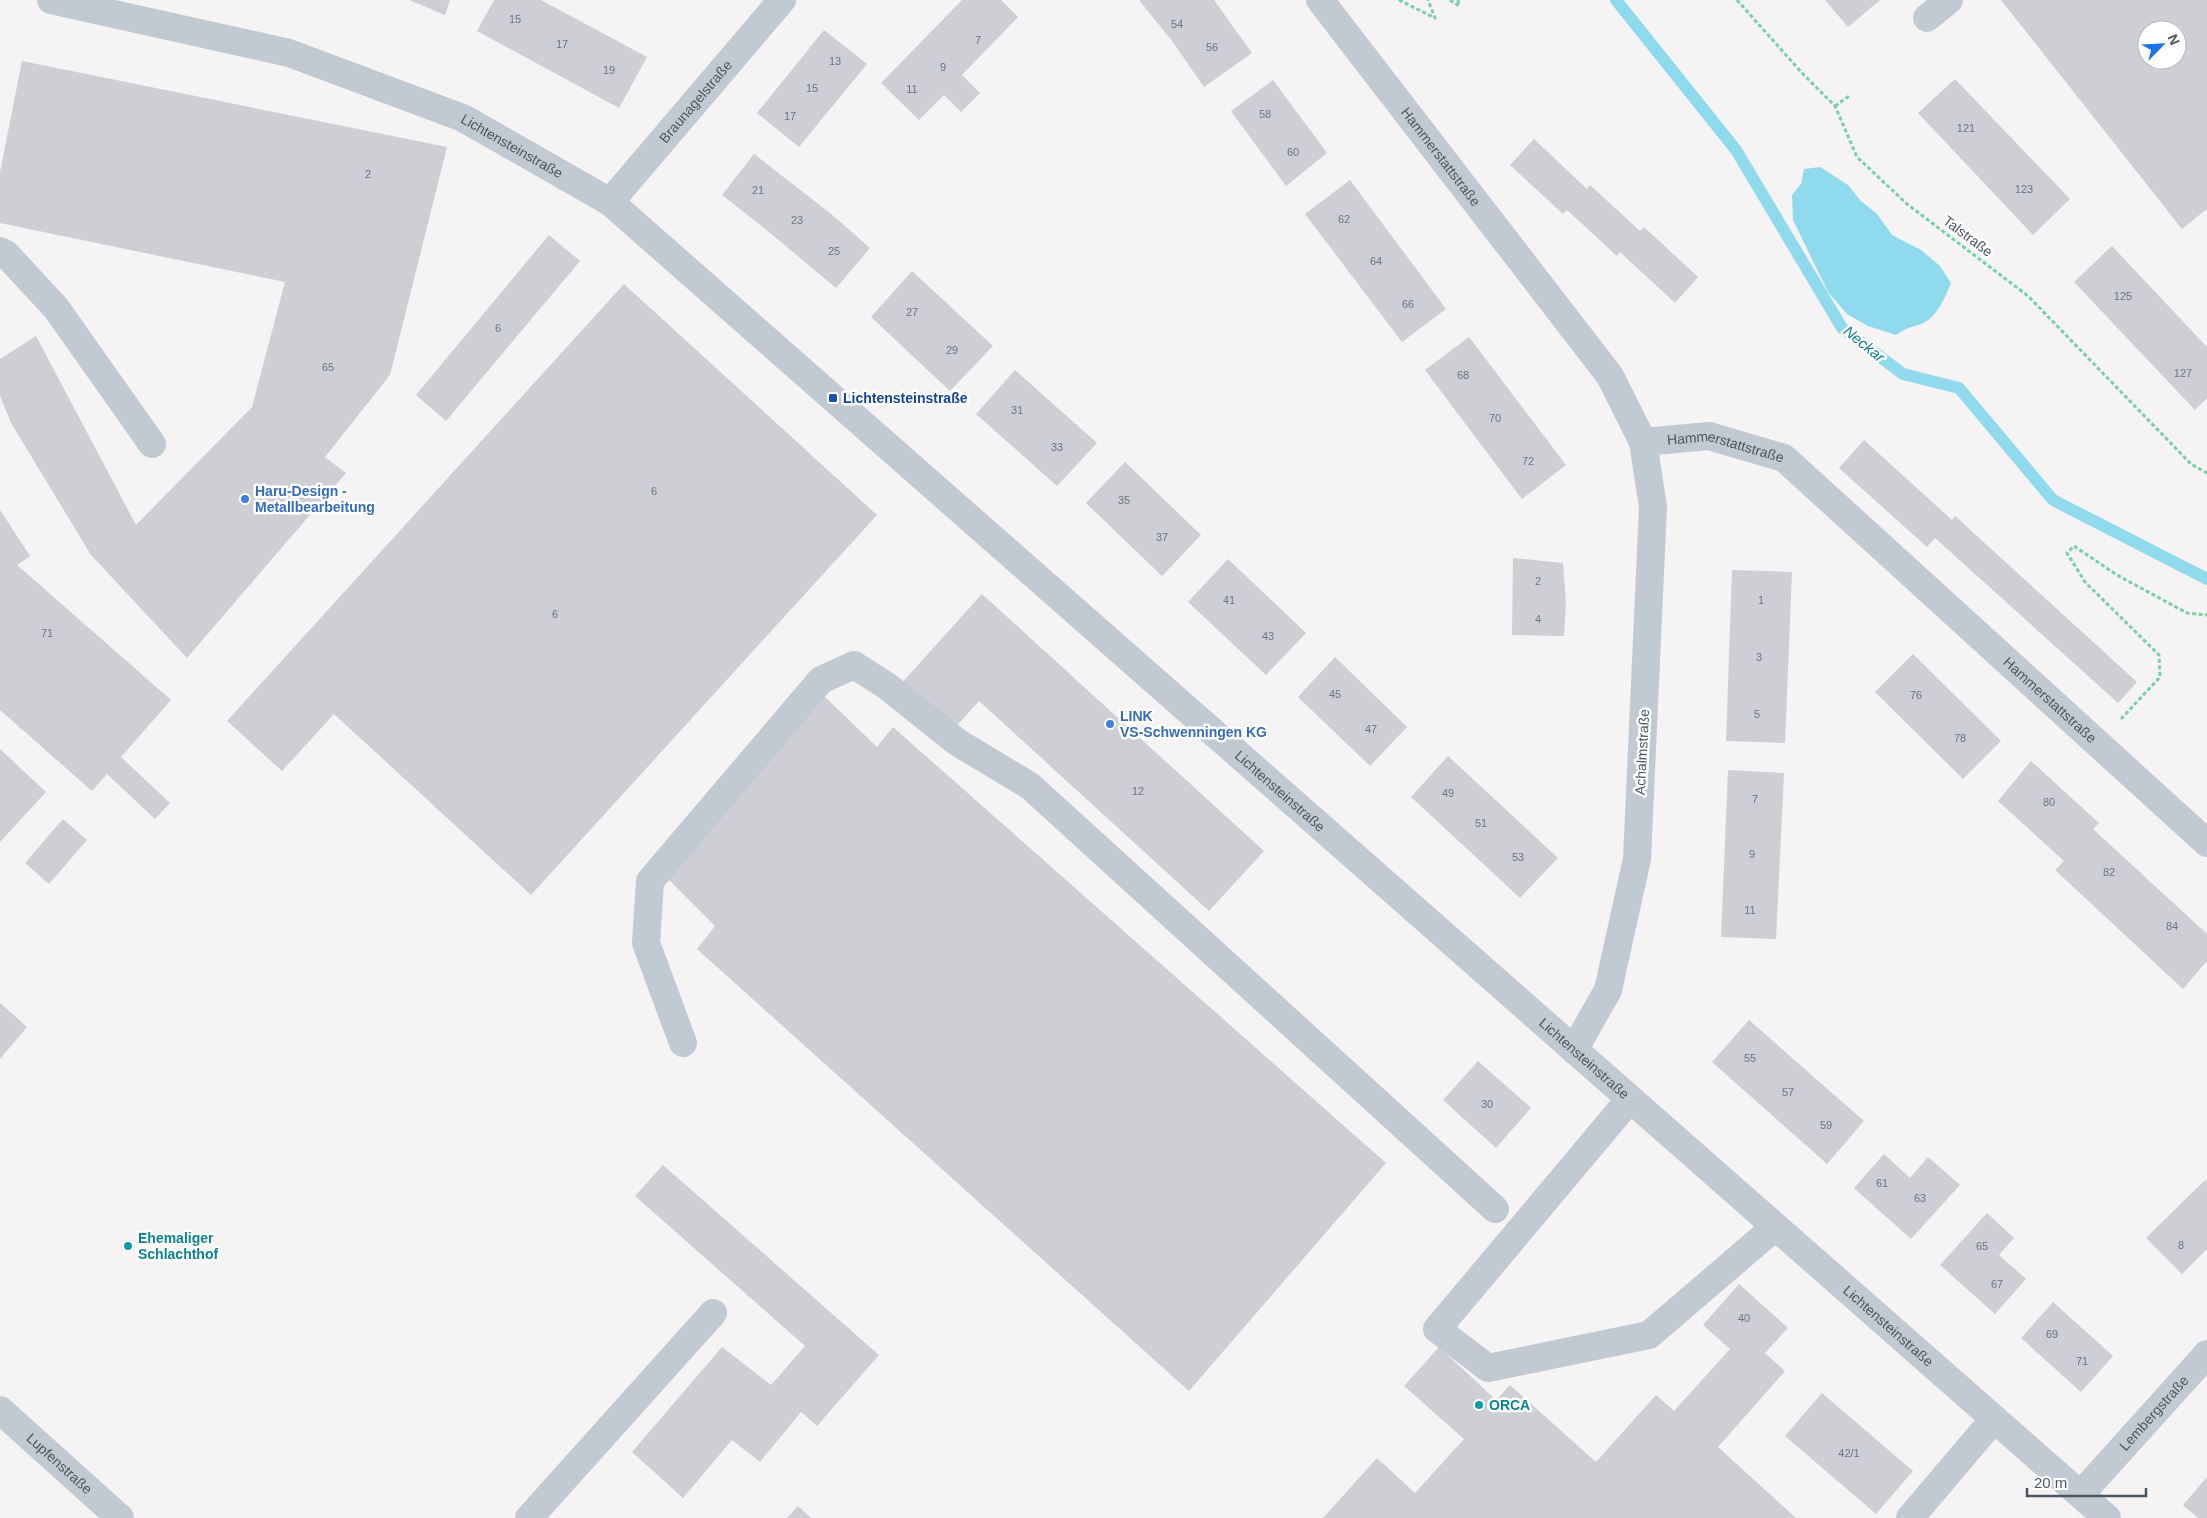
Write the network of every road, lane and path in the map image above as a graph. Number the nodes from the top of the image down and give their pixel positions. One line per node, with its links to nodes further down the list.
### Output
1 (51, 0): 13 (street, Lichtensteinstraße)
2 (782, 0): 13 (street, Braunagelstraße)
3 (1320, 0): 15 (street, Hammerstattstraße)
4 (1399, 0): 5 (path)
5 (1428, 0)
6 (1450, 0): 7 (path)
7 (1458, 0)
8 (1737, 0): 12 (path, Talstraße)
9 (1949, 0): 10 (street)
10 (1927, 18)
11 (1848, 96): 12 (path)
12 (1836, 106): 17 (path, Talstraße)
13 (610, 202): 22 (street, Lichtensteinstraße)
14 (0, 251): 16 (street)
15 (1643, 442): 19 (street, Hammerstattstraße); 22 (street, Achalmstraße)
16 (152, 444)
17 (2207, 473)
18 (2207, 615): 19 (path)
19 (2098, 744): 20 (street, Hammerstattstraße)
20 (2207, 843)
21 (683, 1043): 24 (street)
22 (1574, 1050): 23 (street, Lichtensteinstraße)
23 (1630, 1099): 25 (street, Lichtensteinstraße); 25 (street)
24 (1495, 1209)
25 (1775, 1227): 29 (street, Lichtensteinstraße)
26 (713, 1313): 32 (street)
27 (2207, 1354): 30 (street, Lembergstraße)
28 (0, 1410): 31 (street, Lupfenstraße)
29 (1994, 1419): 30 (street, Lichtensteinstraße); 33 (street)
30 (2081, 1494): 34 (street, Lichtensteinstraße)
31 (120, 1518)
32 (529, 1518)
33 (1910, 1518)
34 (2107, 1518)

